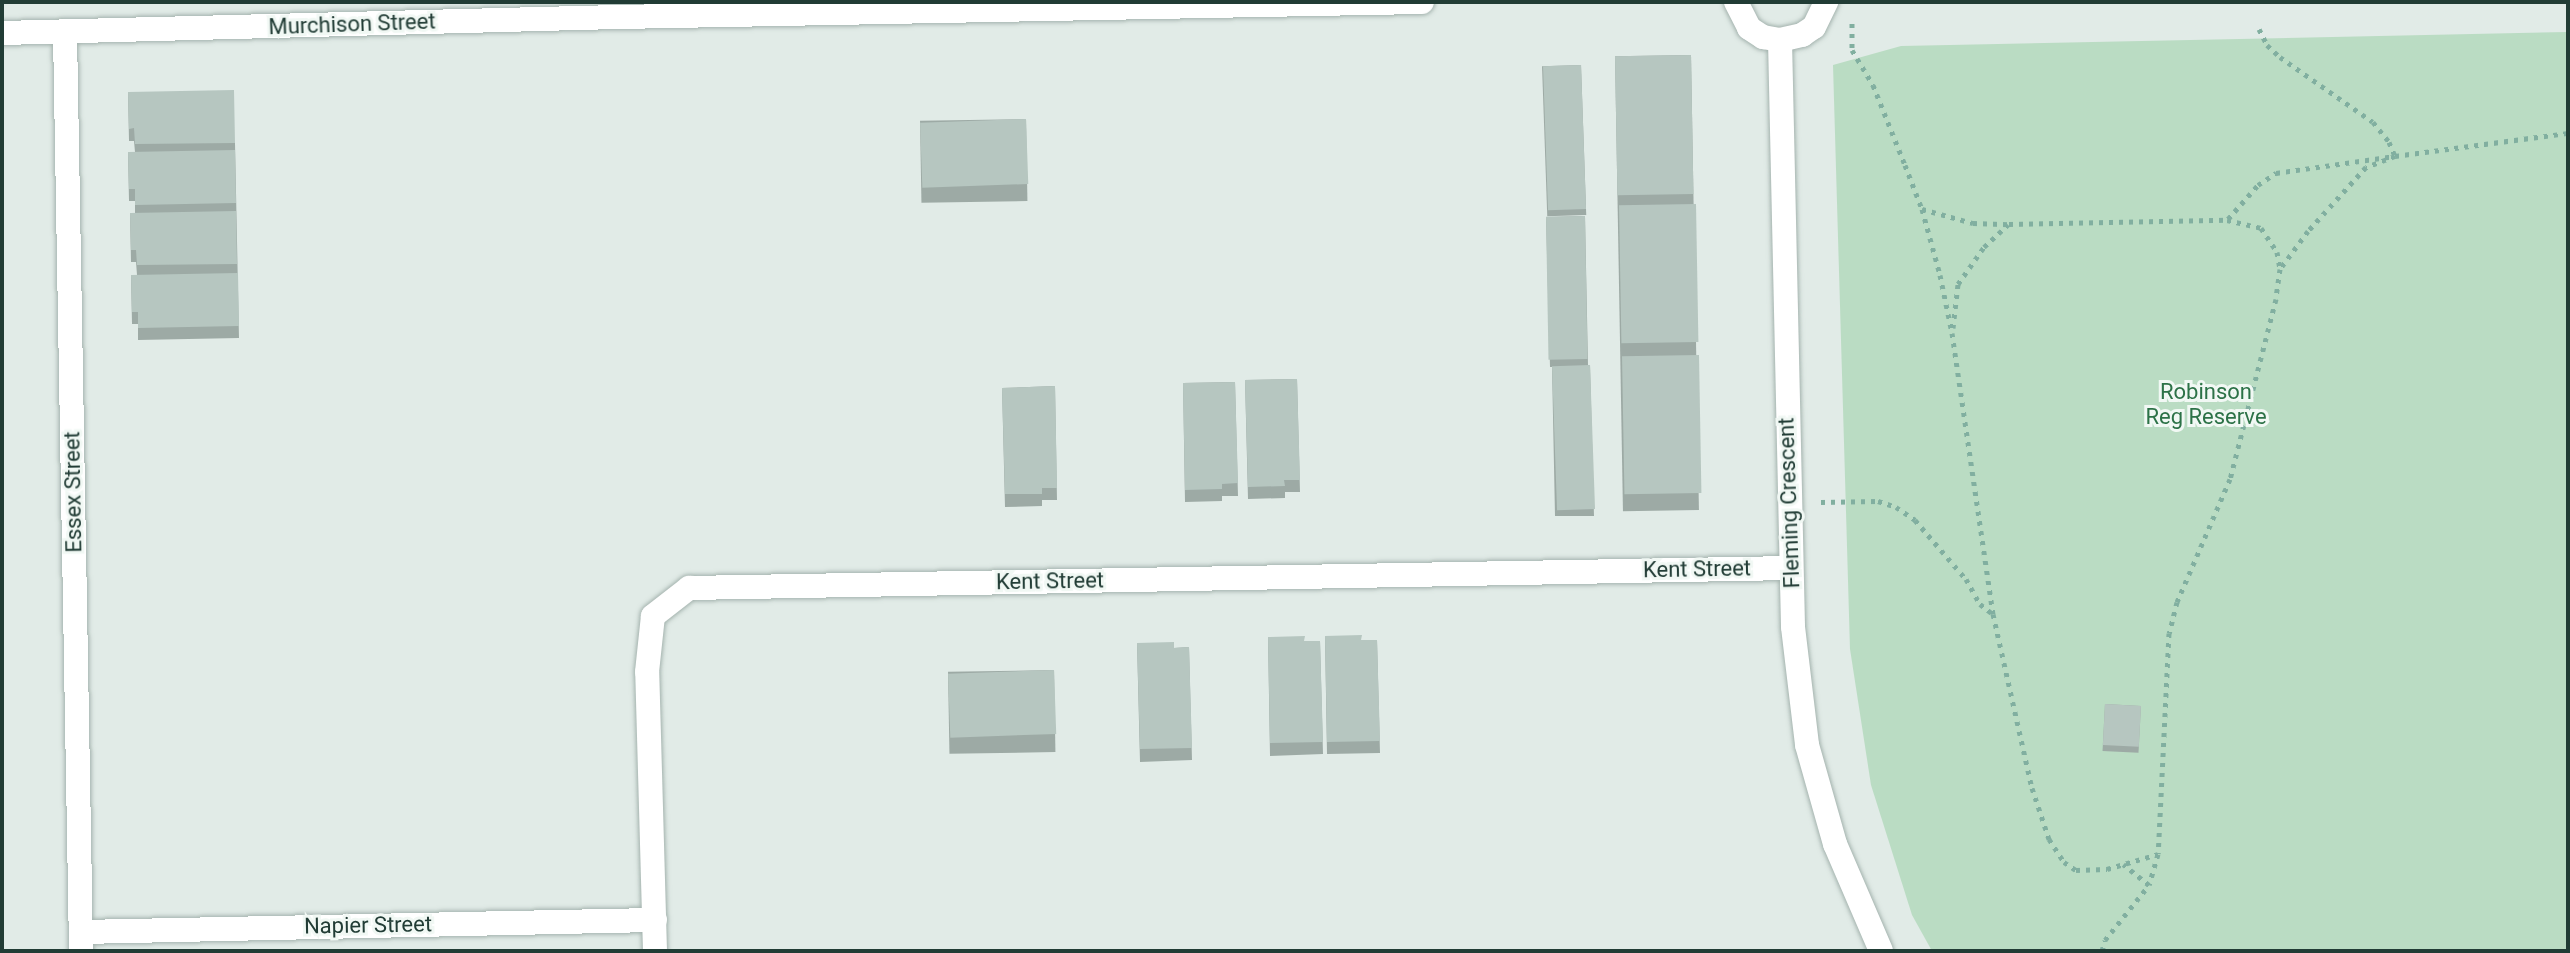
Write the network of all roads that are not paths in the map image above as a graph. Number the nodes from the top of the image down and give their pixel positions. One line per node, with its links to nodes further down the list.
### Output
1 (1422, 2): 4 (street, Murchison Street)
2 (1736, 2): 8 (street)
3 (1826, 2): 8 (street)
4 (1206, 5): 5 (street, Murchison Street)
5 (618, 10): 6 (street, Murchison Street)
6 (65, 32): 7 (street, Murchison Street); 11 (street, Essex Street)
7 (2, 33)
8 (1780, 40): 9 (street, Fleming Crescent)
9 (1791, 568): 10 (street, Kent Street); 13 (street, Fleming Crescent)
10 (655, 920): 11 (street, Napier Street); 12 (street, Kent Street)
11 (81, 942)
12 (655, 951)
13 (1881, 951)

